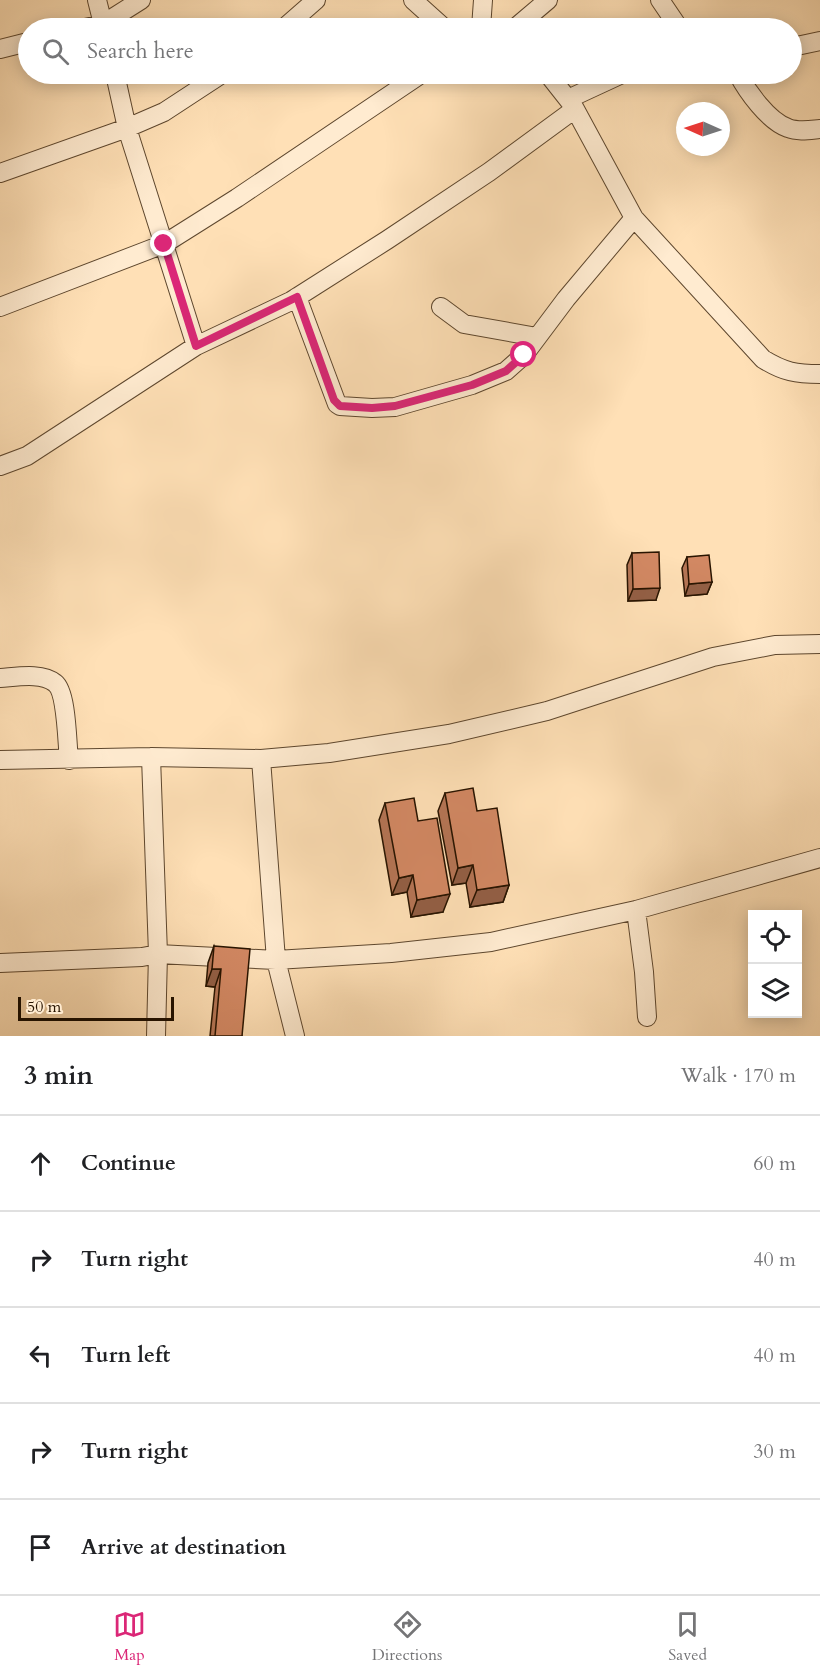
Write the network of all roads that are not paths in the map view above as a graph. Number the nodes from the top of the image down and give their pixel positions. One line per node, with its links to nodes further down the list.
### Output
1 (97, 0): 8 (street)
2 (141, 0): 9 (street)
3 (316, 0): 10 (street)
4 (413, 0): 11 (street)
5 (483, 0): 12 (street)
6 (548, 0): 13 (street)
7 (660, 0): 14 (street)
8 (102, 18)
9 (115, 18)
10 (295, 18)
11 (433, 18)
12 (482, 18)
13 (527, 18)
14 (672, 18)
15 (820, 41): 17 (street)
16 (18, 44): 18 (street)
17 (802, 45)
18 (0, 49)
19 (116, 84): 26 (street)
20 (207, 84): 26 (street)
21 (406, 84): 30 (street)
22 (556, 84): 25 (street)
23 (605, 84): 25 (street)
24 (743, 84): 27 (street)
25 (571, 104): 29 (street); 31 (street)
26 (127, 128): 28 (street); 30 (street)
27 (820, 129)
28 (0, 173)
29 (634, 218): 34 (street); 36 (street)
30 (164, 244): 32 (street); 35 (street)
31 (297, 297): 34 (street); 35 (street)
32 (0, 307)
33 (441, 307): 34 (street)
34 (537, 337)
35 (196, 346): 37 (street)
36 (820, 374)
37 (0, 466)
38 (820, 644): 41 (street)
39 (0, 678): 43 (street)
40 (151, 757): 41 (street); 43 (street); 46 (street)
41 (261, 759): 47 (street)
42 (0, 760): 43 (street)
43 (69, 760)
44 (820, 858): 45 (street)
45 (636, 910): 47 (street); 49 (street)
46 (158, 954): 47 (street); 48 (street); 50 (street)
47 (276, 960): 51 (street)
48 (0, 963)
49 (647, 1017)
50 (156, 1036)
51 (295, 1036)

